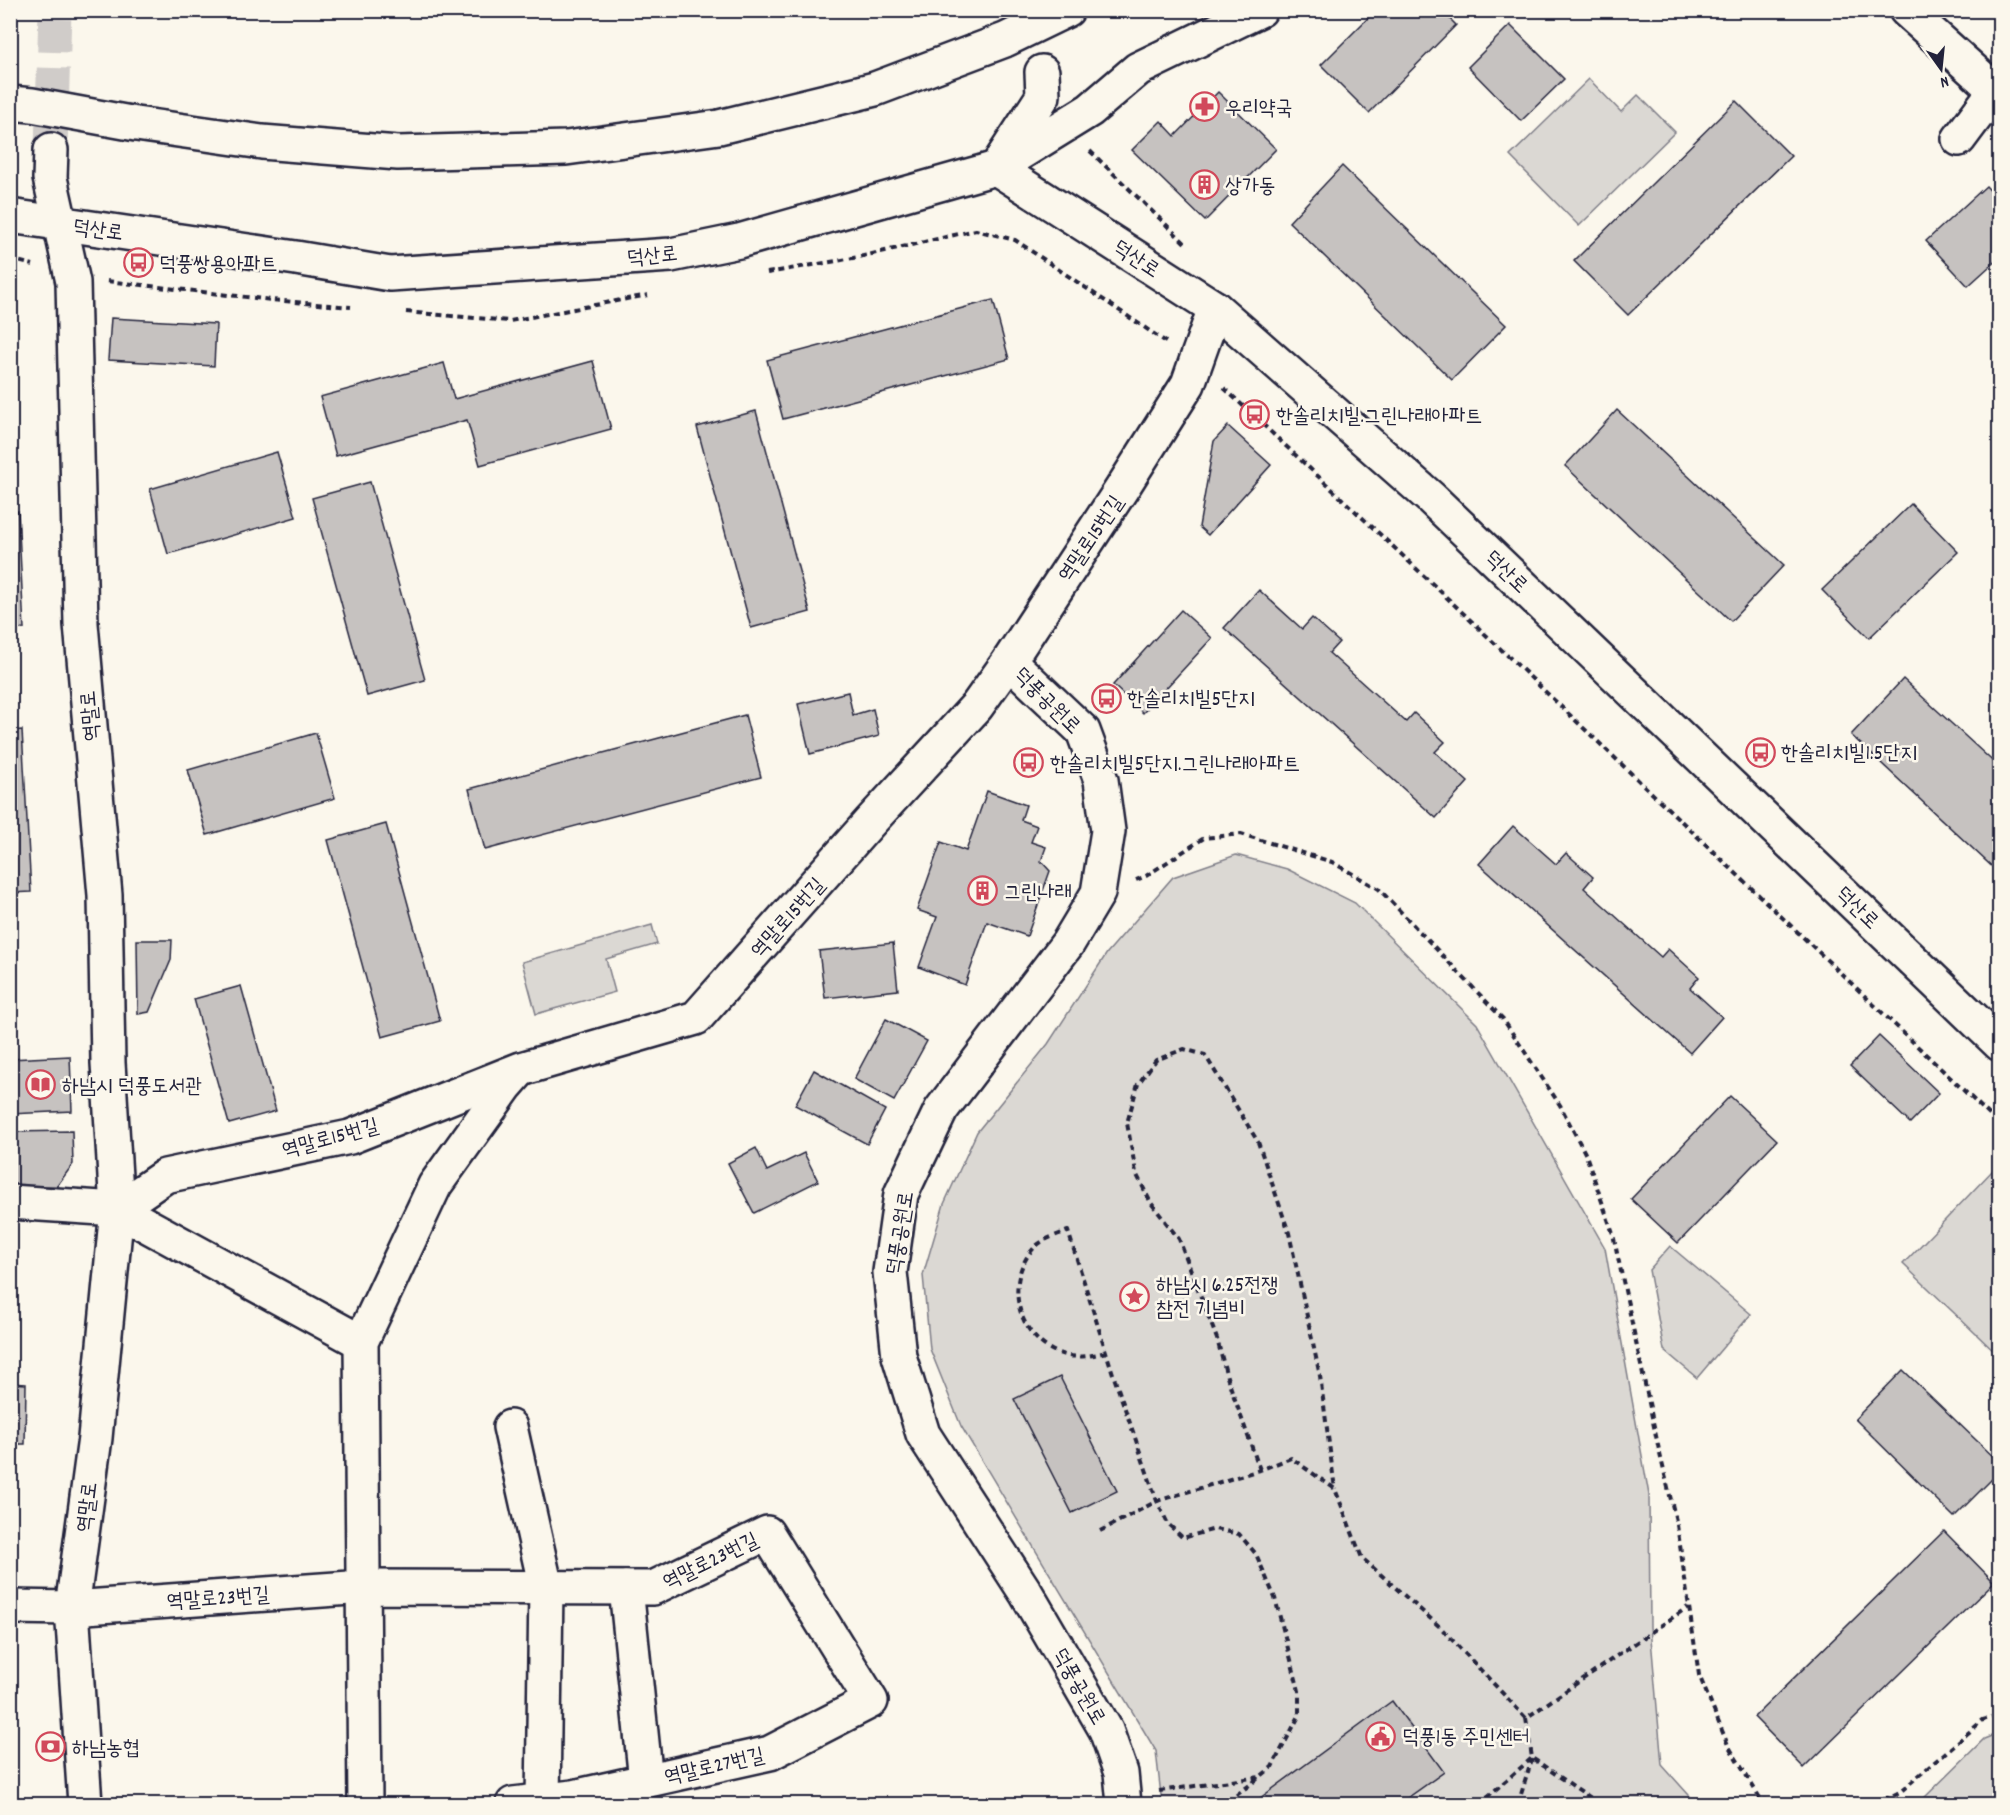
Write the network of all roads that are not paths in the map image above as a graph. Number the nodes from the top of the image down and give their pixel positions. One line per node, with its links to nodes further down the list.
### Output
1 (1067, 10): 6 (main road)
2 (1260, 10): 9 (main road)
3 (1906, 10): 5 (main road)
4 (1042, 72): 9 (main road)
5 (1997, 87): 7 (main road)
6 (10, 103)
7 (1959, 139)
8 (51, 150): 11 (main road, 역말로)
9 (996, 168): 11 (main road, 덕산로); 12 (main road, 덕산로)
10 (10, 216): 11 (main road, 덕산로)
11 (60, 223): 17 (main road, 역말로)
12 (1215, 308): 13 (main road, 역말로15번길); 14 (main road, 덕산로)
13 (1009, 661): 15 (main road, 역말로15번길); 27 (main road, 덕풍공원로)
14 (2000, 1044)
15 (521, 1069): 17 (main road, 역말로15번길); 18 (main road)
16 (10, 1202): 17 (main road)
17 (117, 1209): 18 (main road); 24 (main road, 역말로)
18 (361, 1342): 20 (main road)
19 (510, 1427): 21 (main road)
20 (364, 1587): 21 (main road, 역말로23번길); 24 (main road, 역말로23번길); 30 (main road)
21 (546, 1588): 22 (main road, 역말로23번길); 28 (main road)
22 (626, 1588): 25 (main road, 역말로23번길); 26 (main road)
23 (10, 1607): 24 (main road, 역말로23번길)
24 (72, 1608): 29 (main road, 역말로)
25 (871, 1701): 26 (main road, 역말로27번길)
26 (646, 1781): 28 (main road, 역말로27번길)
27 (1124, 1800)
28 (528, 1803)
29 (85, 1804)
30 (365, 1804)

